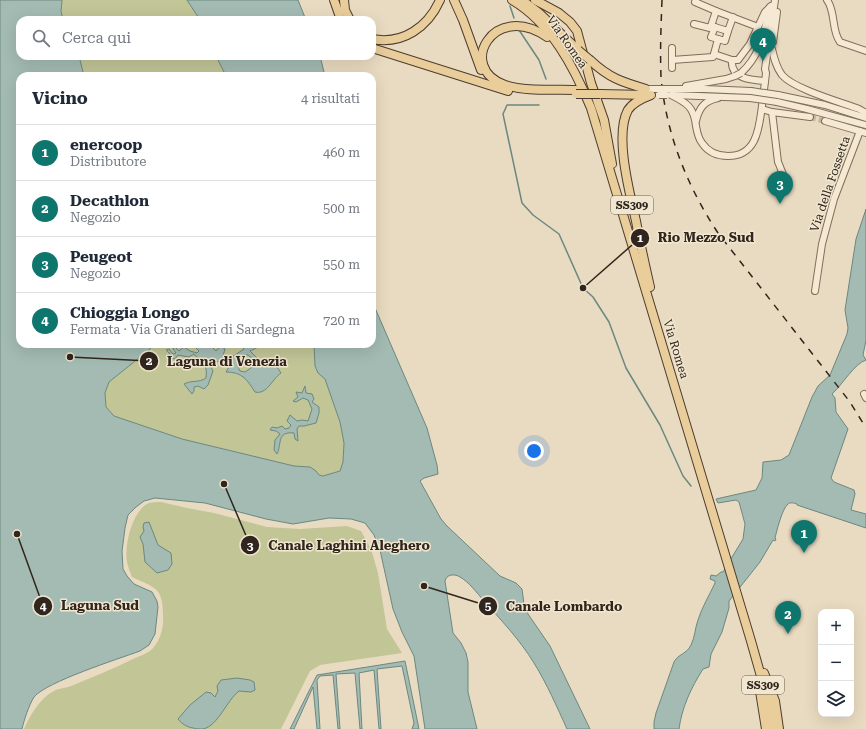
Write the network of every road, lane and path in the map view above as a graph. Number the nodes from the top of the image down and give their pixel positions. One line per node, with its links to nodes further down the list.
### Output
1 (334, 0): 13 (main road)
2 (344, 0): 14 (main road)
3 (454, 0): 35 (main road)
4 (512, 0): 28 (main road, Via Romea / SS309)
5 (522, 0): 37 (main road, bridge)
6 (535, 0): 52 (main road)
7 (696, 0): 12 (street)
8 (778, 0): 26 (street)
9 (826, 0): 27 (street)
10 (439, 2): 20 (main road); 21 (main road)
11 (773, 2): 18 (street); 23 (street); 33 (street)
12 (716, 11): 15 (street); 17 (street)
13 (339, 16)
14 (348, 16)
15 (733, 17): 18 (street); 19 (street)
16 (694, 24): 17 (street)
17 (713, 26): 19 (street); 22 (street)
18 (758, 27): 23 (street); 31 (street)
19 (728, 31): 22 (street)
20 (376, 35)
21 (376, 39)
22 (718, 39): 29 (street)
23 (762, 41): 38 (street)
24 (672, 48): 30 (street)
25 (376, 49): 35 (main road, SS309)
26 (772, 49): 33 (street); 44 (street)
27 (866, 51)
28 (564, 54): 36 (main road, SS309); 52 (main road, Via Romea / SS309)
29 (714, 54): 30 (street); 31 (street)
30 (672, 60): 32 (street)
31 (732, 60): 34 (street)
32 (672, 68)
33 (766, 73): 34 (street)
34 (765, 81): 42 (street)
35 (495, 87): 36 (main road, SS309)
36 (576, 92): 37 (main road, SS309)
37 (654, 92): 38 (street, bridge); 54 (main road, SS309)
38 (670, 92): 39 (street); 40 (street); 47 (street)
39 (751, 94): 40 (street); 41 (street, bridge)
40 (727, 96): 47 (street)
41 (778, 99): 46 (street); 49 (street)
42 (762, 109): 43 (street); 47 (street)
43 (772, 112): 45 (street); 51 (street)
44 (866, 113)
45 (810, 117)
46 (866, 118)
47 (696, 121)
48 (825, 121): 50 (street)
49 (866, 125)
50 (863, 132): 53 (street, Via della Fossetta)
51 (786, 180)
52 (618, 199): 54 (main road, Via Romea / SS309)
53 (815, 292)
54 (657, 327): 55 (main road, Via Romea / SS309)
55 (751, 641): 56 (main road); 57 (main road, Via Romea / SS309); 58 (main road)
56 (766, 729)
57 (773, 729)
58 (778, 729)

